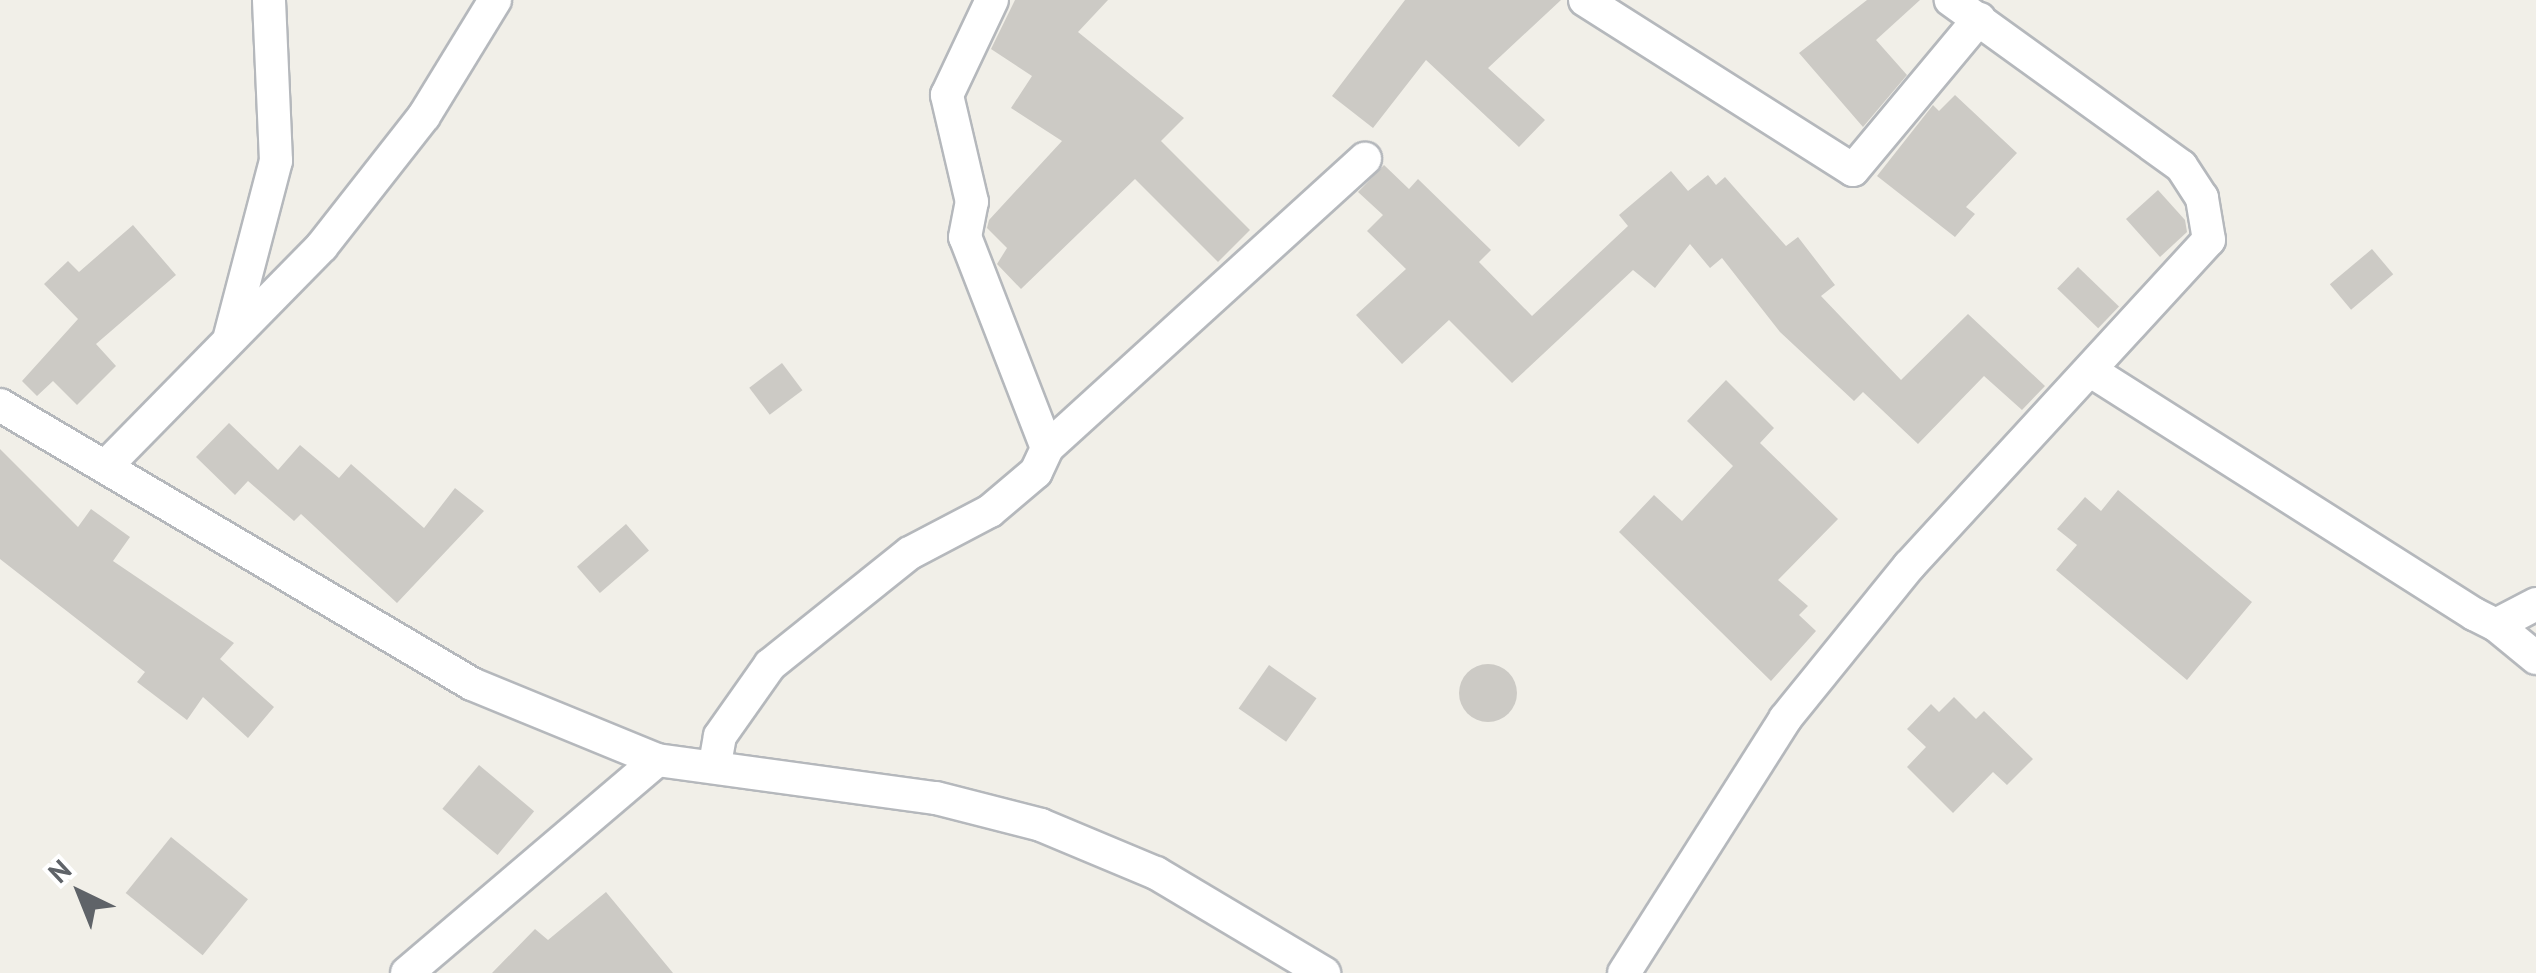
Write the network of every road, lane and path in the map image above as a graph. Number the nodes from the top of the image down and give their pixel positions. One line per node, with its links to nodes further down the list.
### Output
1 (269, 0): 8 (street)
2 (495, 0): 8 (street)
3 (992, 0): 11 (street)
4 (1585, 0): 6 (street)
5 (1951, 0): 6 (street)
6 (1978, 19): 9 (street)
7 (1365, 159): 11 (street)
8 (228, 341): 12 (street)
9 (2091, 371): 14 (street); 21 (street)
10 (0, 405): 12 (street)
11 (1046, 448): 17 (street)
12 (106, 466): 16 (street)
13 (2536, 604): 14 (street)
14 (2496, 625): 15 (street)
15 (2536, 658)
16 (657, 760): 17 (street); 19 (street)
17 (715, 764): 18 (street)
18 (1283, 961): 20 (street)
19 (408, 973)
20 (1324, 973)
21 (1624, 973)

